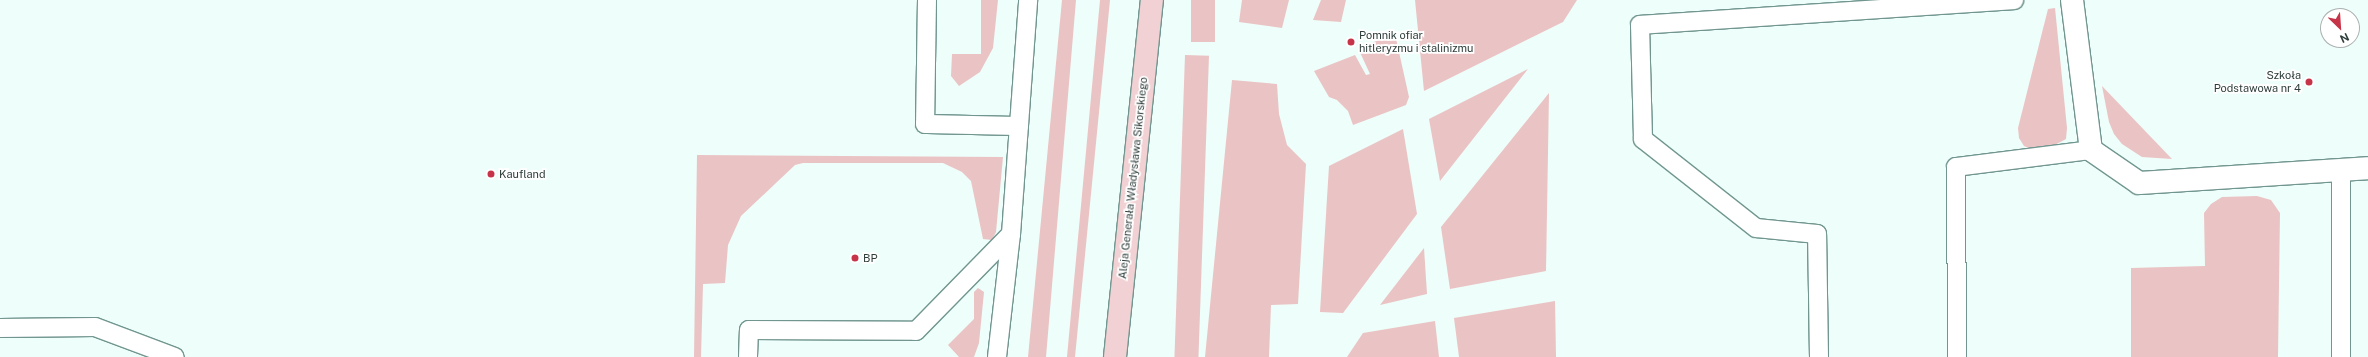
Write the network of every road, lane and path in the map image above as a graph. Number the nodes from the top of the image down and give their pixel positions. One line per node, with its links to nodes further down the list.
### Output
1 (927, 0): 6 (lane)
2 (1028, 0): 6 (lane)
3 (1152, 0): 15 (street, Aleja Generała Władysława Sikorskiego)
4 (2014, 0): 16 (lane)
5 (2072, 0): 7 (street)
6 (1019, 126): 10 (lane)
7 (2091, 150): 9 (street); 17 (lane)
8 (2368, 168): 9 (street)
9 (2341, 170): 18 (lane)
10 (1011, 234): 13 (lane); 14 (lane)
11 (0, 328): 12 (lane)
12 (174, 357)
13 (748, 357)
14 (997, 357)
15 (1115, 357)
16 (1818, 357)
17 (1958, 357)
18 (2342, 357)

